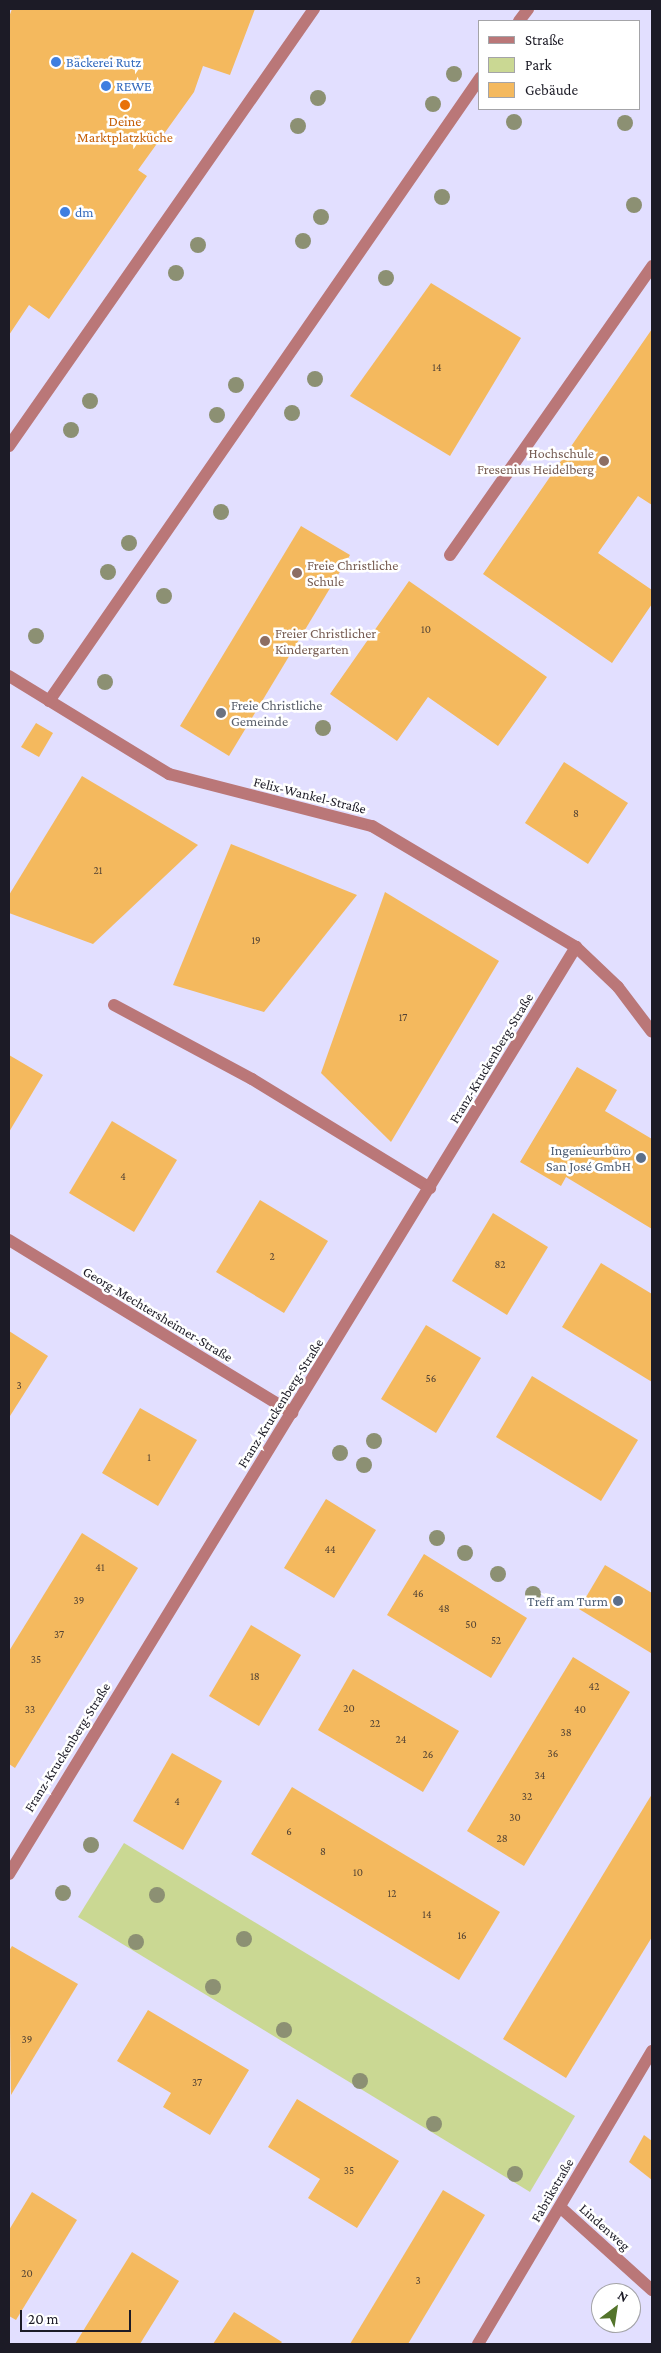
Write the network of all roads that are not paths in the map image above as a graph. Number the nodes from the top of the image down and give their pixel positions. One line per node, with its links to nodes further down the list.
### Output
1 (314, 9): 6 (street)
2 (528, 9): 3 (street)
3 (520, 20)
4 (478, 81): 9 (street)
5 (652, 266): 7 (street)
6 (9, 446)
7 (450, 555)
8 (9, 676): 9 (street, Felix-Wankel-Straße)
9 (49, 701): 10 (street, Felix-Wankel-Straße)
10 (576, 947): 12 (street, Felix-Wankel-Straße); 13 (street, Franz-Kruckenberg-Straße)
11 (114, 1005): 13 (street)
12 (652, 1032)
13 (430, 1188): 15 (street, Franz-Kruckenberg-Straße)
14 (9, 1240): 15 (street, Georg-Mechtersheimer-Straße)
15 (292, 1413): 16 (street, Franz-Kruckenberg-Straße)
16 (9, 1874)
17 (652, 2051): 18 (street, Fabrikstraße)
18 (560, 2206): 19 (street, Lindenweg); 20 (street, Fabrikstraße)
19 (652, 2290)
20 (478, 2344)

